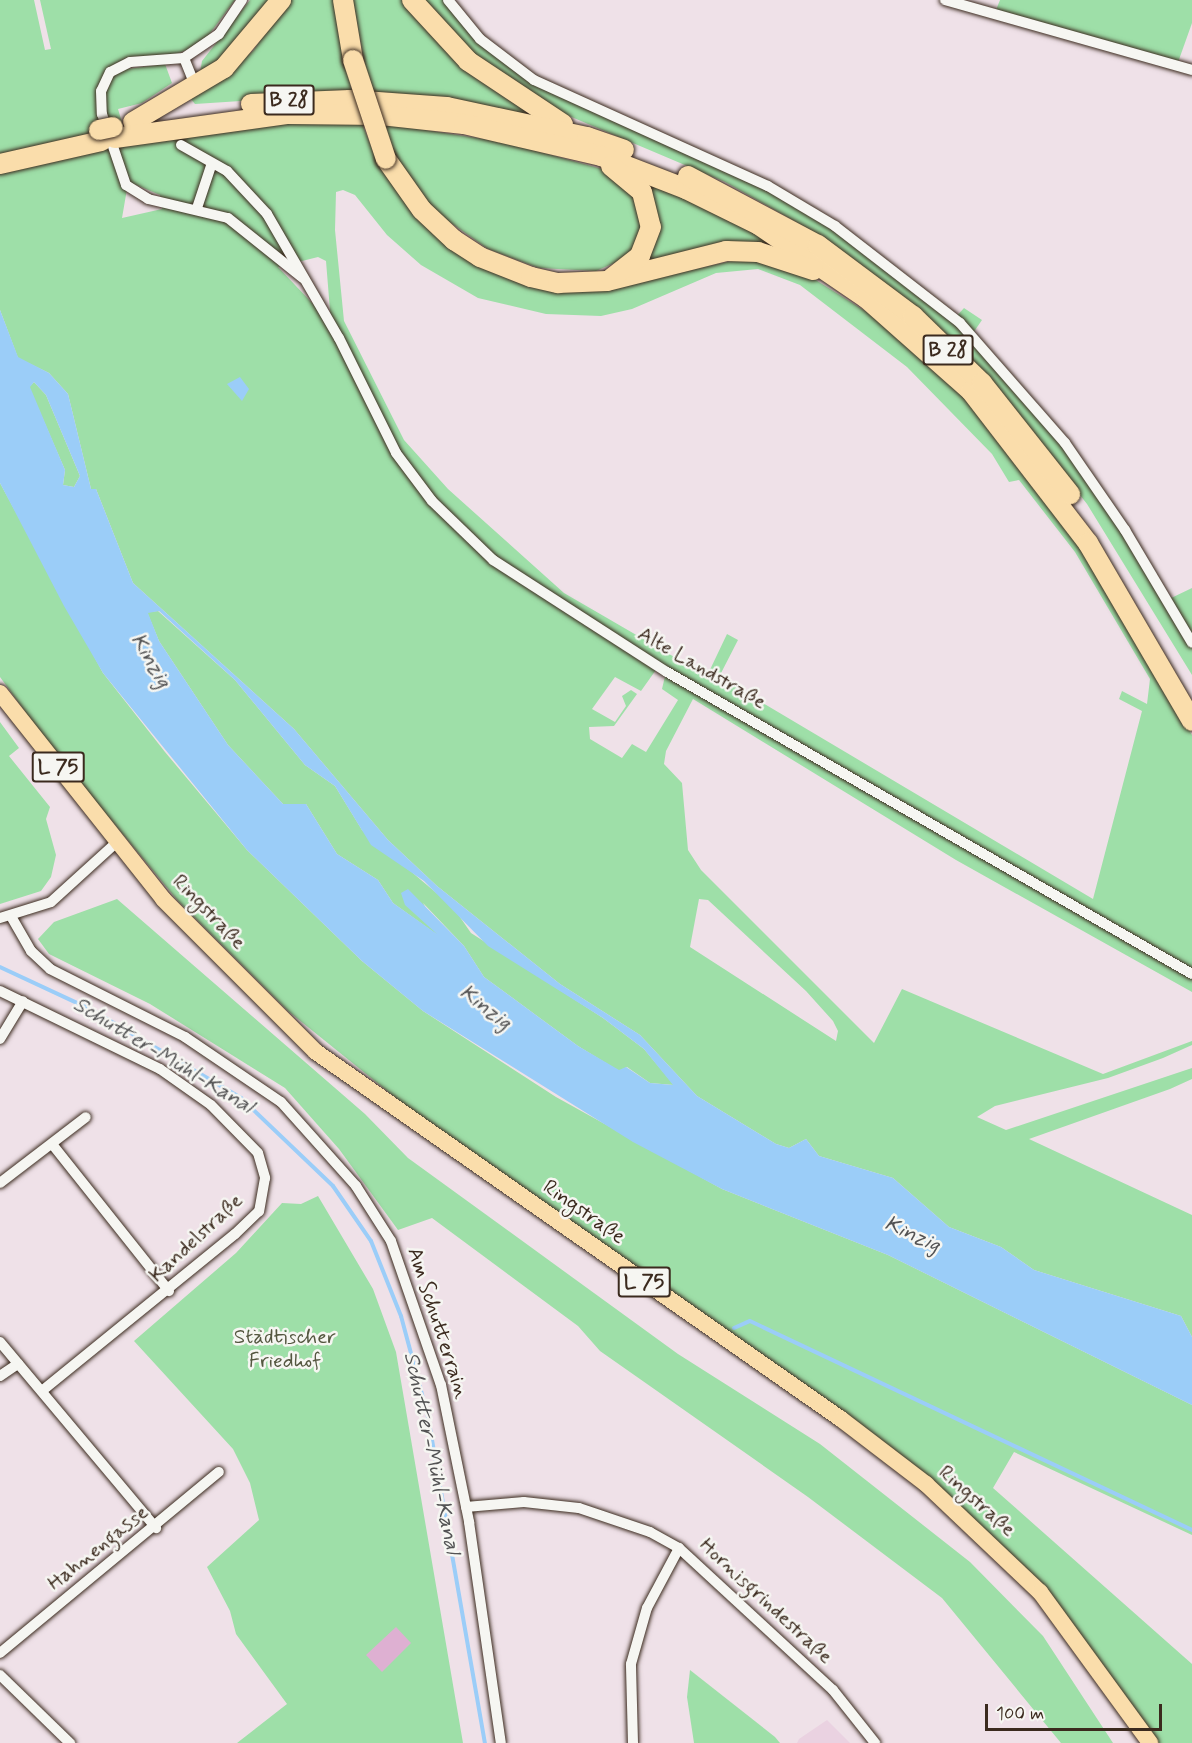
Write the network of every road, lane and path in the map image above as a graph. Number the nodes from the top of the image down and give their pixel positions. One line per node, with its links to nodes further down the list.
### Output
1 (242, 0): 7 (street)
2 (281, 0): 9 (highway)
3 (343, 0): 21 (highway, bridge)
4 (412, 0): 12 (highway)
5 (448, 0): 23 (street)
6 (945, 0): 8 (street)
7 (184, 58): 9 (street); 19 (street)
8 (1192, 70)
9 (196, 89): 10 (highway)
10 (133, 122): 11 (highway, B 28); 12 (highway, B 28)
11 (107, 134): 13 (highway, B 28); 16 (highway, B 28)
12 (587, 136): 25 (highway, B 28)
13 (70, 142): 15 (highway, B 28); 18 (highway, B 28)
14 (182, 145): 17 (street, Alte Landstraße)
15 (0, 153)
16 (601, 156): 21 (highway, B 28); 22 (highway, B 28)
17 (212, 163): 19 (street); 20 (street, Alte Landstraße)
18 (0, 164)
19 (197, 207): 20 (street)
20 (303, 278): 30 (street, Alte Landstraße)
21 (607, 281): 22 (highway)
22 (866, 298): 26 (highway, B 28)
23 (1192, 643)
24 (0, 693): 27 (main road, L 75)
25 (1192, 693)
26 (1192, 721)
27 (117, 842): 29 (street); 52 (main road, Ringstraße / L 75)
28 (0, 918): 29 (street)
29 (12, 918): 43 (street, Am Schutterrain)
30 (1192, 974)
31 (0, 990): 32 (street, Kandelstraße)
32 (23, 1001): 33 (street); 37 (street, Kandelstraße)
33 (0, 1039)
34 (86, 1117): 35 (street)
35 (52, 1144): 36 (street); 37 (street)
36 (0, 1183)
37 (169, 1291): 41 (street, Kandelstraße)
38 (0, 1342): 39 (street)
39 (18, 1364): 40 (street); 41 (street)
40 (0, 1376)
41 (44, 1389): 44 (street)
42 (219, 1472): 44 (street, Hahnengasse)
43 (466, 1507): 45 (street, Hornisgrindestraße); 49 (street, Am Schutterrain)
44 (156, 1528): 46 (street, Hahnengasse)
45 (678, 1548): 50 (street); 51 (street, Hornisgrindestraße)
46 (0, 1653)
47 (0, 1675): 48 (street)
48 (70, 1743)
49 (501, 1743)
50 (633, 1743)
51 (875, 1743)
52 (1150, 1743)

